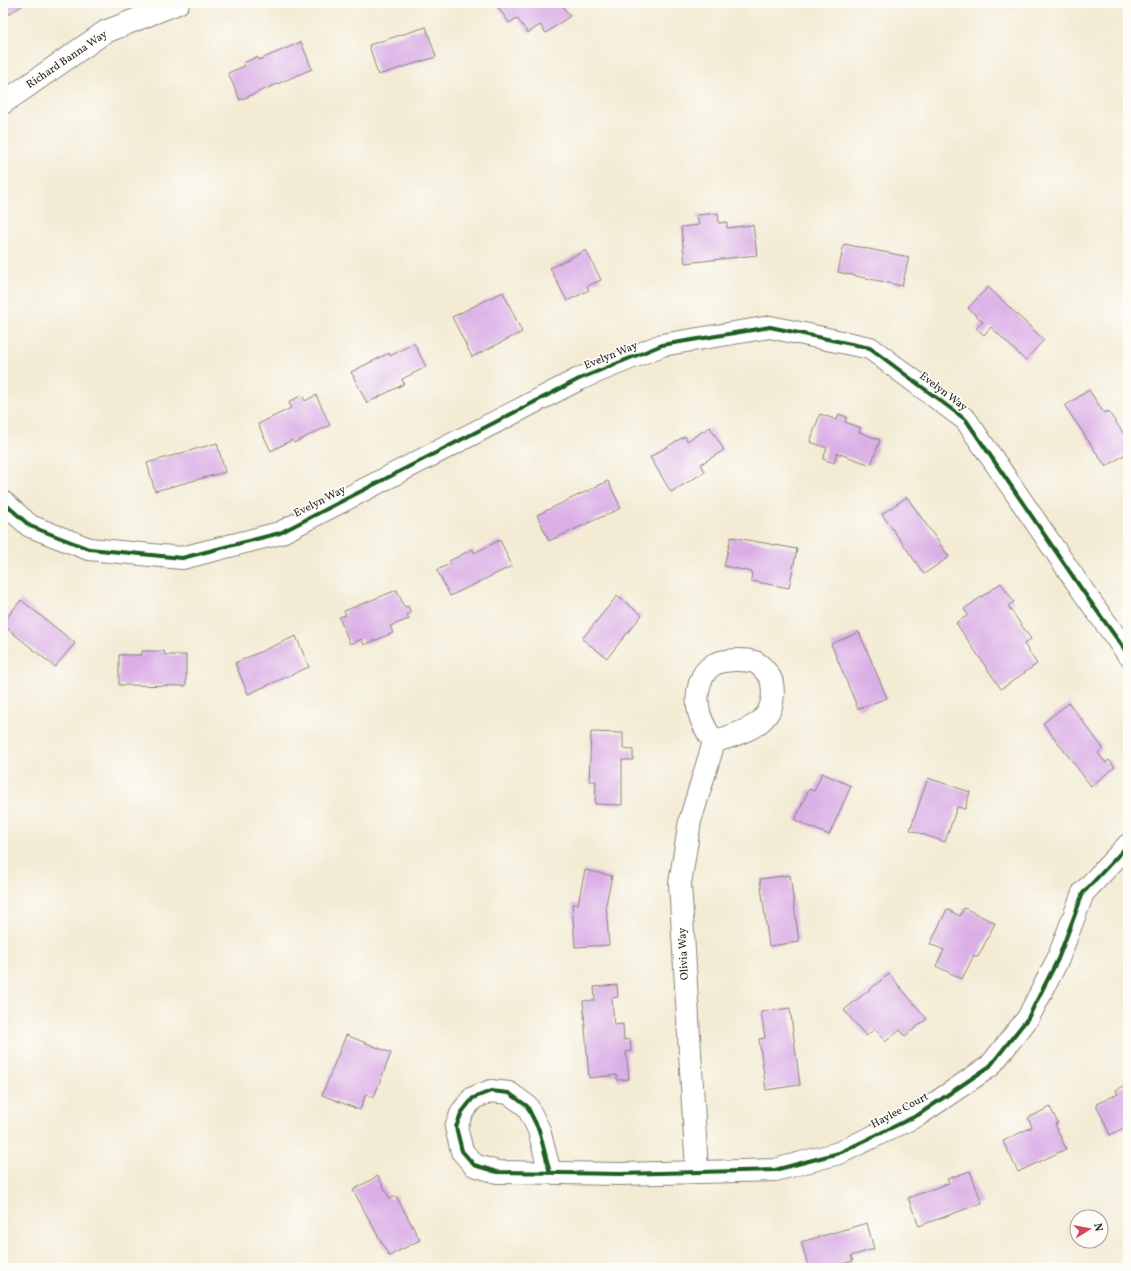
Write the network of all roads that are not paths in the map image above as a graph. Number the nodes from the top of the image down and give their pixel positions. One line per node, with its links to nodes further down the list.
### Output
1 (178, 3): 2 (street, Richard Banna Way)
2 (3, 103)
3 (3, 502): 4 (street, Evelyn Way)
4 (1128, 654)
5 (714, 742): 7 (street, Olivia Way)
6 (1128, 845): 7 (street, Haylee Court)
7 (697, 1171): 8 (street, Haylee Court)
8 (550, 1173): 8 (street, Haylee Court)

